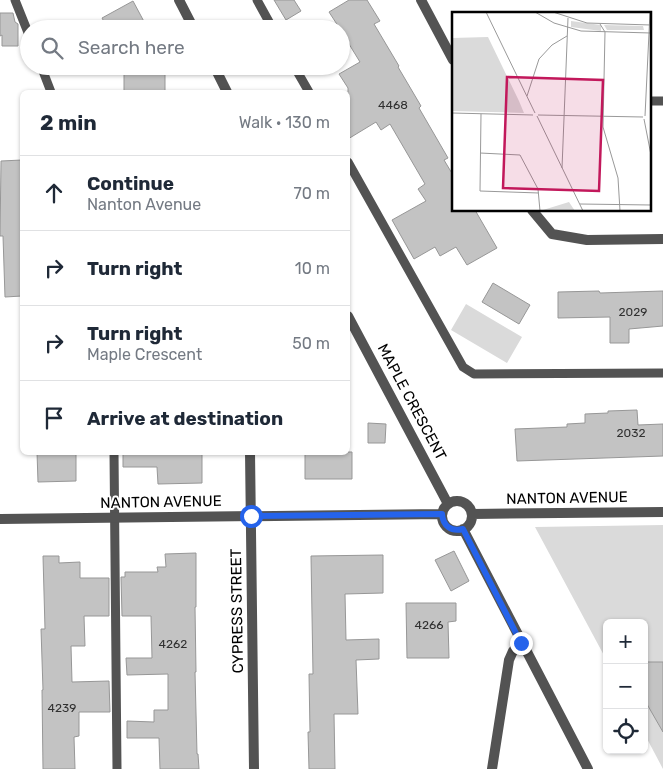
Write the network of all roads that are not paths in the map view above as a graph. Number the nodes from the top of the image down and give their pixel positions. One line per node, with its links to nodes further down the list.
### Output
1 (15, 0): 5 (lane)
2 (179, 0): 6 (street)
3 (257, 0): 7 (lane)
4 (421, 0): 8 (street)
5 (23, 20)
6 (189, 20)
7 (268, 20)
8 (452, 58)
9 (44, 75): 12 (lane)
10 (218, 75): 13 (street)
11 (299, 75): 14 (lane)
12 (50, 90)
13 (226, 90)
14 (308, 90)
15 (650, 101): 16 (lane)
16 (663, 101)
17 (350, 166): 21 (lane)
18 (533, 211): 19 (street)
19 (663, 239)
20 (350, 320): 24 (street, MAPLE CRESCENT)
21 (663, 373)
22 (114, 455): 29 (lane)
23 (250, 455): 28 (street, CYPRESS STREET)
24 (448, 504): 26 (street); 27 (street)
25 (663, 512): 27 (street, NANTON AVENUE)
26 (442, 514): 28 (street, NANTON AVENUE); 31 (street)
27 (472, 514): 31 (street)
28 (251, 516): 29 (street, NANTON AVENUE); 34 (street, CYPRESS STREET)
29 (115, 518): 30 (street, NANTON AVENUE); 33 (lane)
30 (0, 519)
31 (463, 529): 32 (street)
32 (521, 643): 35 (street); 36 (street)
33 (117, 769)
34 (254, 769)
35 (492, 769)
36 (588, 769)

